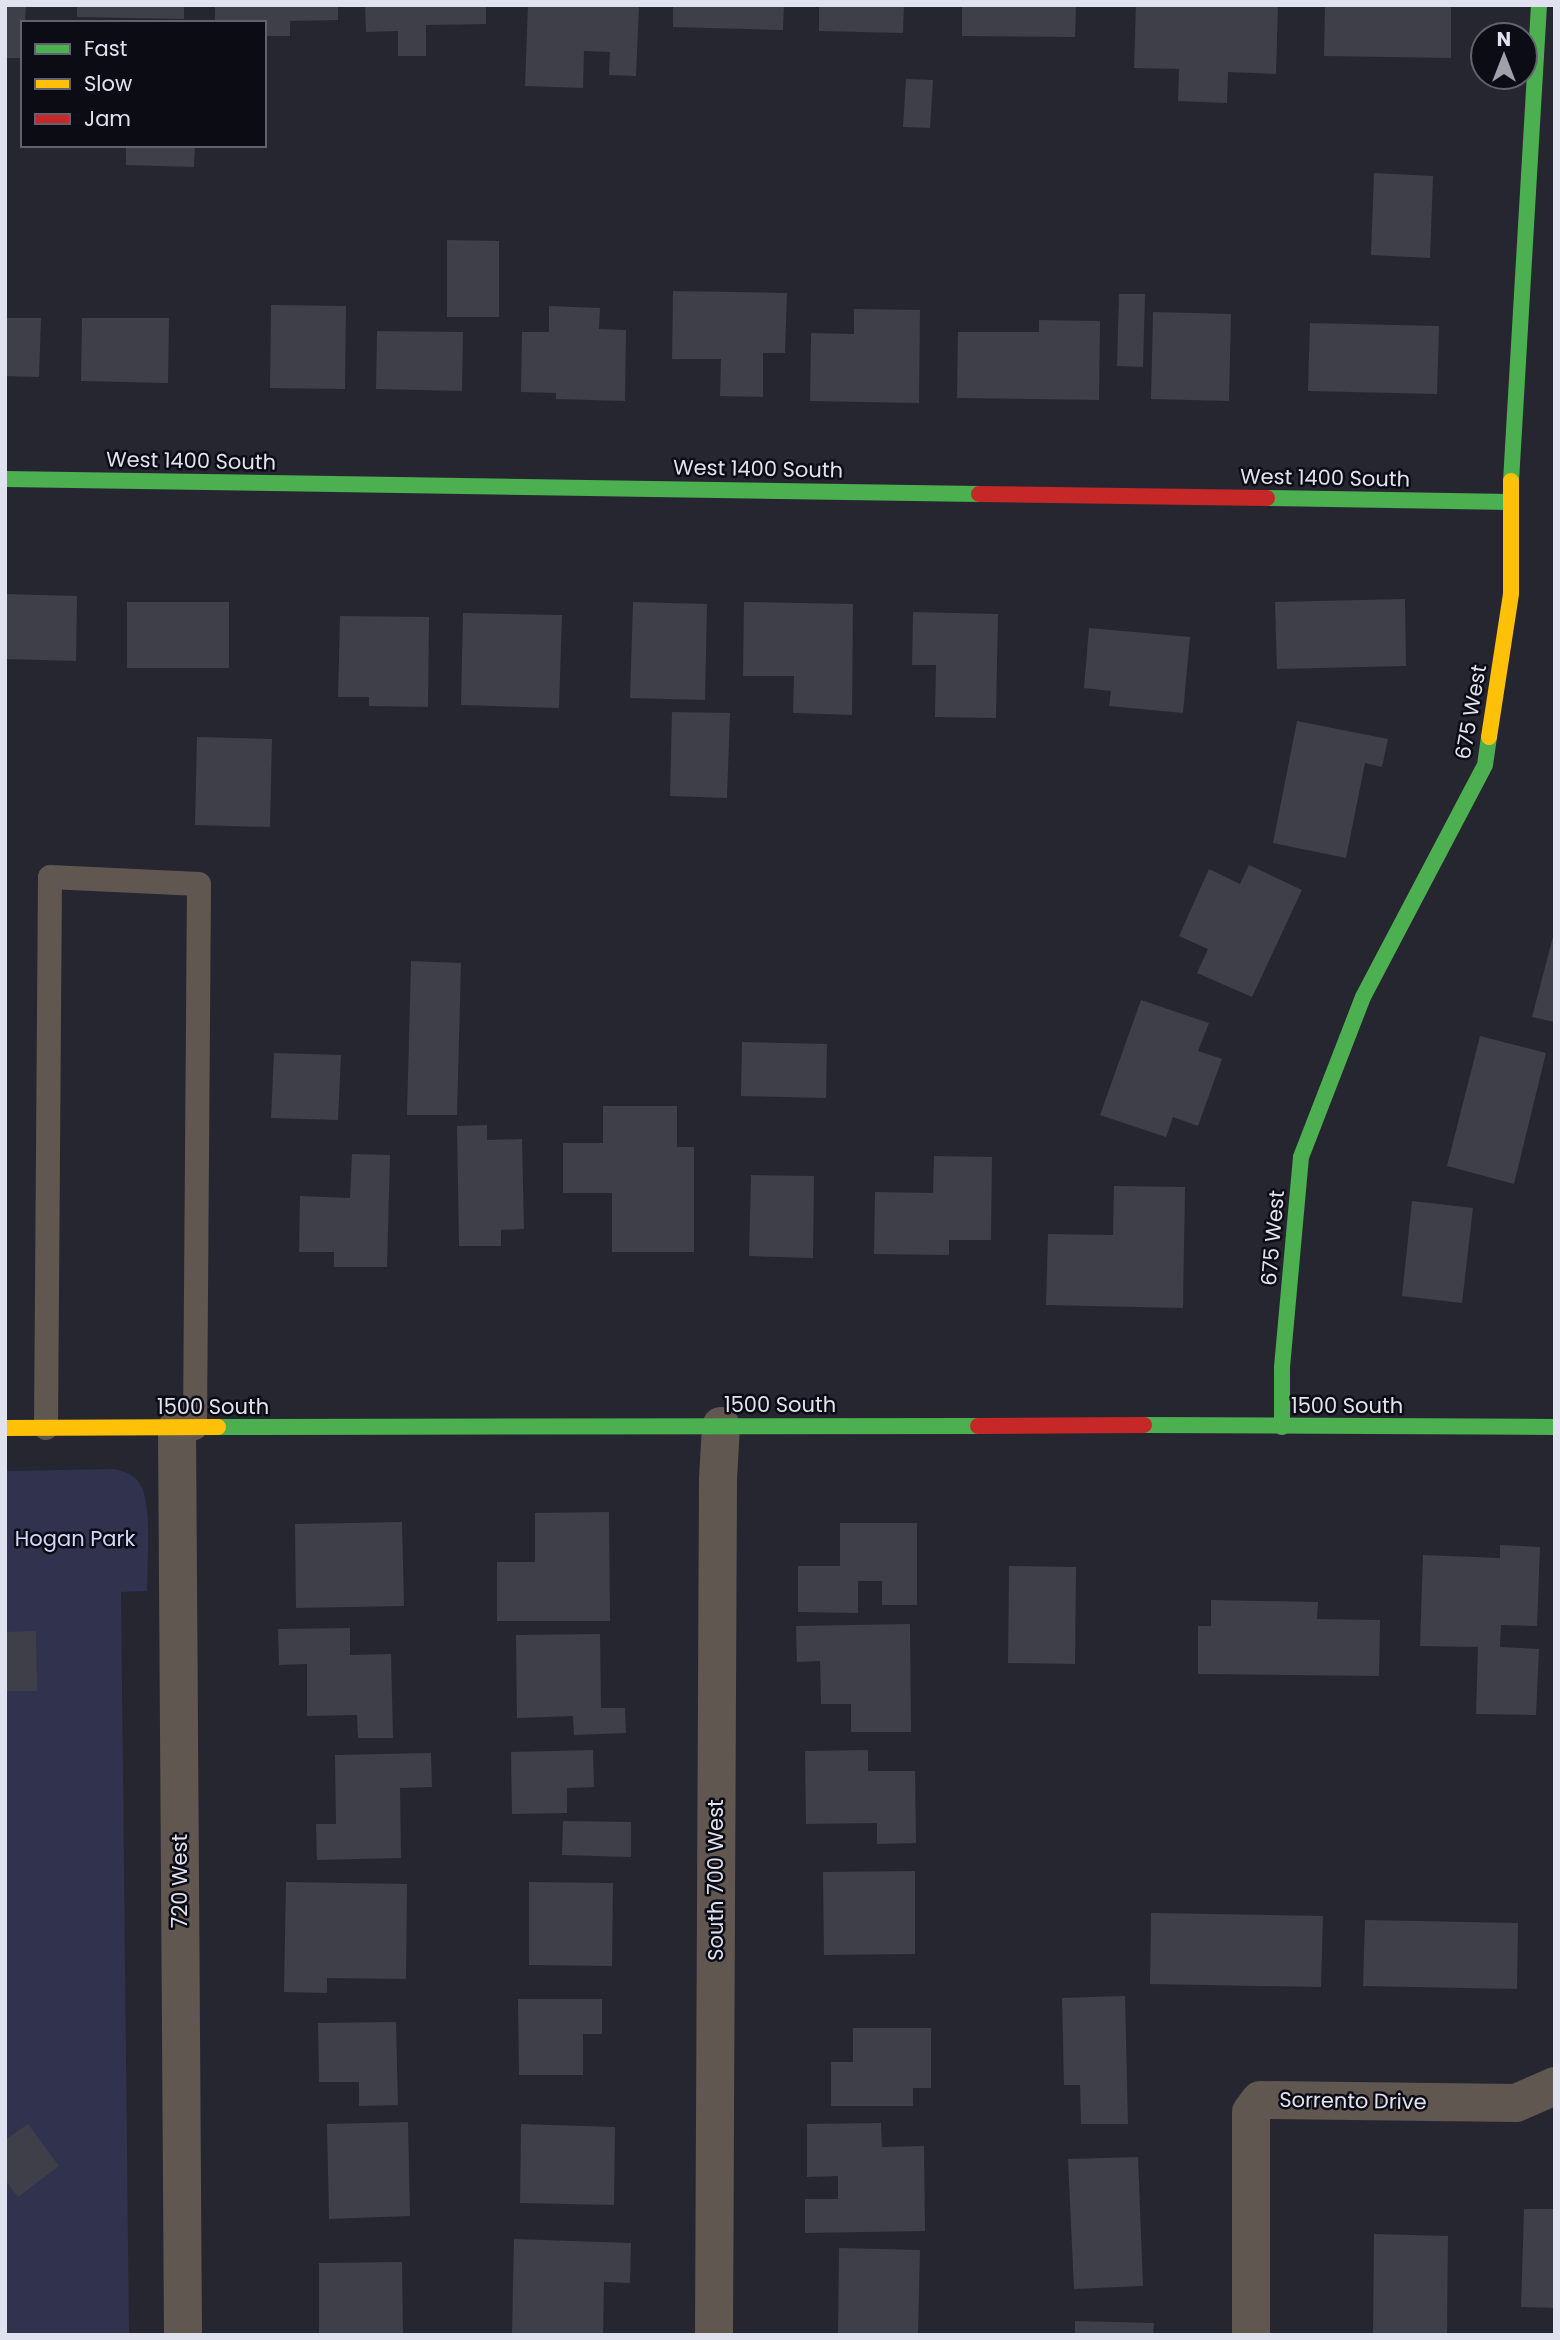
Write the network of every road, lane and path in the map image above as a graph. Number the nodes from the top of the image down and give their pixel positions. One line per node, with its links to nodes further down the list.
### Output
1 (1539, 5): 3 (street, 675 West)
2 (5, 479): 3 (street, West 1400 South)
3 (1510, 502): 5 (street, 675 West)
4 (720, 1426): 5 (street, 1500 South); 9 (street, 1500 South); 12 (street, South 700 West)
5 (1282, 1427): 6 (street, 1500 South)
6 (1555, 1427)
7 (5, 1428): 8 (street, 1500 South)
8 (46, 1428): 9 (street, 1500 South); 9 (lane)
9 (186, 1428): 11 (street, 720 West)
10 (1555, 2086): 13 (street, Sorrento Drive)
11 (183, 2335)
12 (715, 2335)
13 (1251, 2335)

